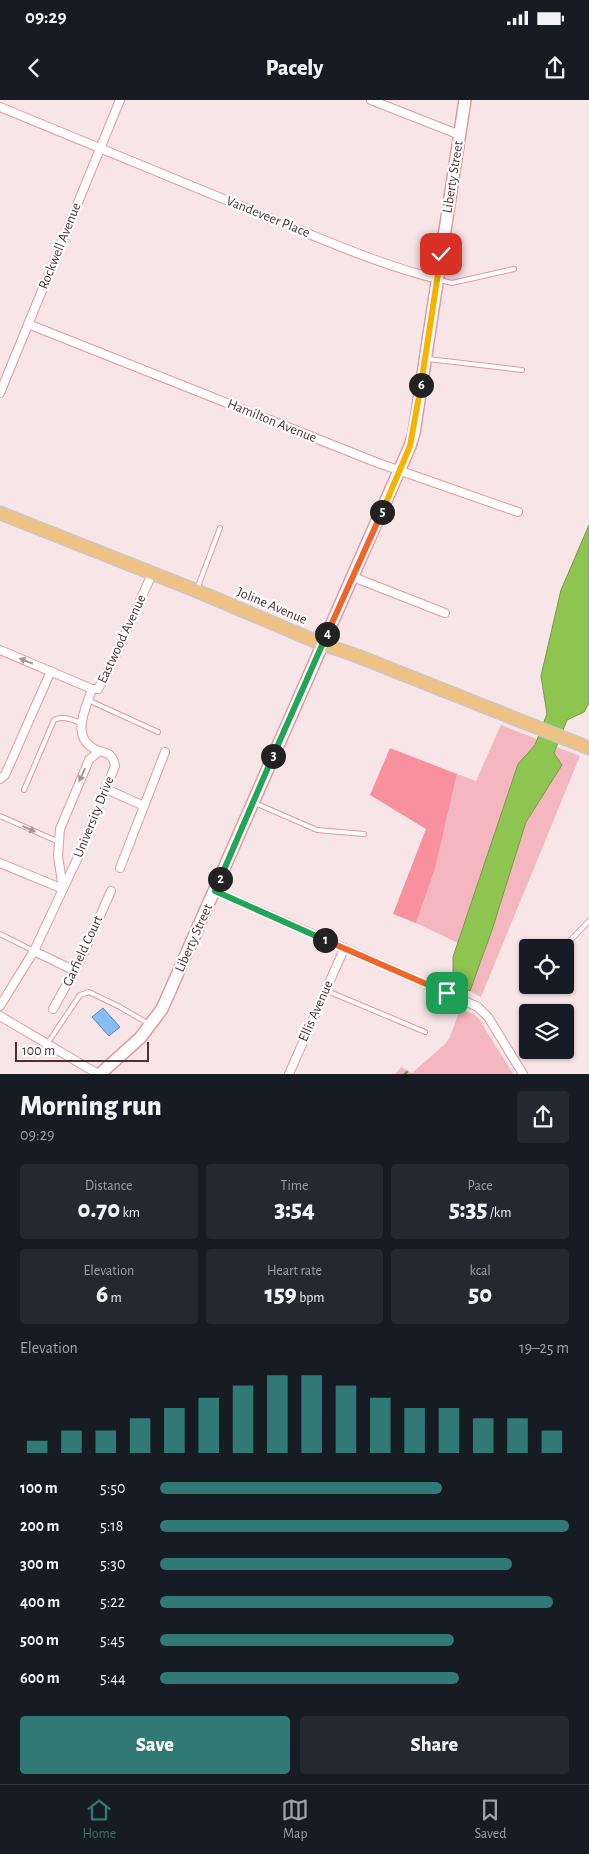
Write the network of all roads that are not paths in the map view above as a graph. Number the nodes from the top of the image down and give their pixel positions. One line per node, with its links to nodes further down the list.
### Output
1 (120, 100): 6 (street, Rockwell Avenue)
2 (371, 100): 5 (street)
3 (465, 100): 5 (street, Liberty Street)
4 (0, 107): 6 (street, Vandeveer Place)
5 (460, 135): 8 (street, Liberty Street)
6 (100, 148): 8 (street, Vandeveer Place); 9 (street, Rockwell Avenue)
7 (514, 269): 8 (lane)
8 (438, 279): 10 (street, Liberty Street)
9 (28, 324): 12 (street, Rockwell Avenue); 13 (street, Hamilton Avenue)
10 (426, 358): 11 (lane); 13 (street, Liberty Street)
11 (522, 370)
12 (0, 393)
13 (400, 470): 14 (street, Hamilton Avenue); 18 (street, Liberty Street)
14 (518, 512)
15 (0, 514): 17 (main road, Joline Avenue)
16 (220, 528): 19 (lane)
17 (152, 574): 19 (main road, Joline Avenue); 24 (street, Eastwood Avenue)
18 (352, 577): 20 (street); 21 (street, Liberty Street)
19 (197, 591): 21 (main road, Joline Avenue)
20 (445, 613)
21 (322, 644): 28 (main road, Joline Avenue); 34 (street, Liberty Street)
22 (0, 650): 23 (street, Eastwood Avenue, one-way to 22)
23 (51, 671): 24 (street, Eastwood Avenue); 31 (street)
24 (92, 689): 25 (street)
25 (88, 700): 26 (street); 27 (lane)
26 (80, 723): 29 (street, University Drive); 33 (lane)
27 (158, 732)
28 (589, 748)
29 (99, 751): 32 (street, University Drive); 38 (street, University Drive, one-way to 38)
30 (165, 752): 35 (street)
31 (0, 779)
32 (106, 789): 35 (street); 41 (street, University Drive)
33 (24, 790)
34 (253, 802): 37 (lane); 43 (street, Liberty Street)
35 (144, 806): 40 (street)
36 (0, 816): 38 (lane, one-way to 38)
37 (364, 834)
38 (59, 842): 41 (street, University Drive)
39 (0, 863): 41 (street)
40 (120, 868)
41 (63, 889): 48 (street, University Drive)
42 (111, 891): 49 (street, Garfield Court)
43 (215, 891): 47 (street); 54 (street, Liberty Street)
44 (589, 921): 46 (lane)
45 (0, 934): 48 (lane)
46 (571, 939)
47 (344, 949): 50 (street, Ellis Avenue); 59 (street)
48 (34, 951): 49 (street); 51 (street, University Drive)
49 (75, 971): 52 (street, Garfield Court)
50 (326, 990): 55 (lane); 58 (street, Ellis Avenue)
51 (0, 1006)
52 (53, 1009)
53 (0, 1016): 56 (street)
54 (151, 1025): 56 (lane); 57 (street, Liberty Street)
55 (425, 1032)
56 (47, 1044): 57 (street)
57 (99, 1074)
58 (289, 1074)
59 (523, 1074)

